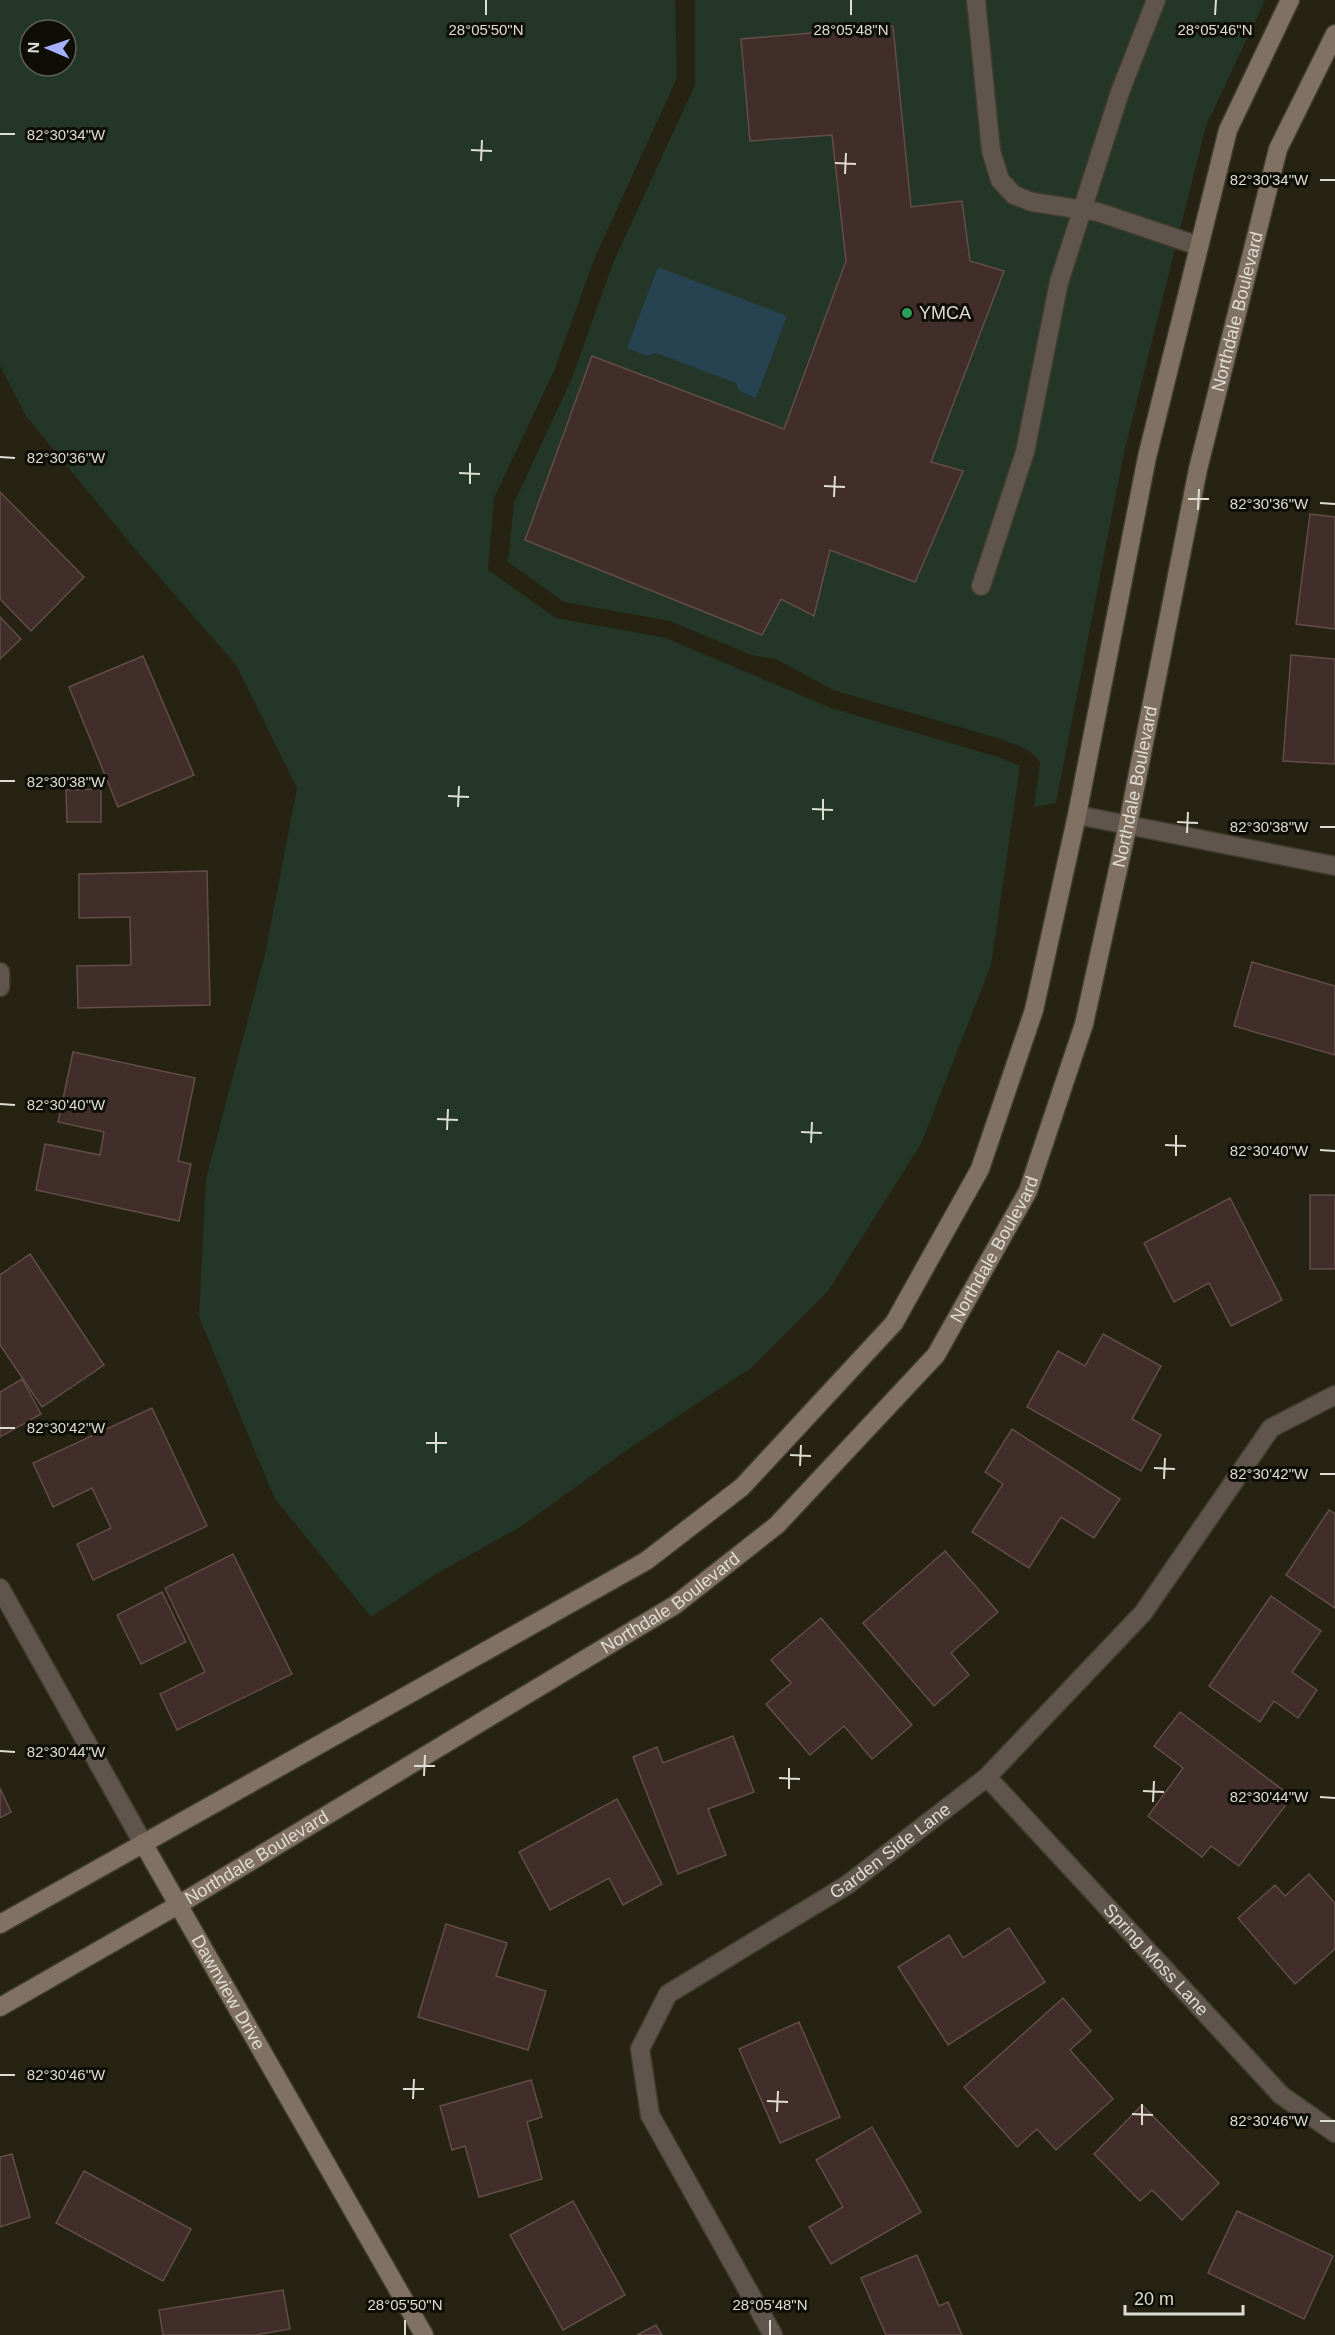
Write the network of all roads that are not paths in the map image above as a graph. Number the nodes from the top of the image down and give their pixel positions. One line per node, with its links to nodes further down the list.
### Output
1 (976, 0): 5 (street)
2 (1156, 0): 5 (street)
3 (1290, 0): 6 (street)
4 (1335, 34): 9 (street, Northdale Boulevard)
5 (1084, 209): 6 (street); 7 (street)
6 (1200, 246): 8 (street)
7 (981, 586)
8 (1077, 814): 9 (street); 16 (street)
9 (1128, 824): 10 (street); 17 (street, Northdale Boulevard)
10 (1335, 866)
11 (0, 972): 12 (street)
12 (0, 987)
13 (1335, 1395): 15 (street, Garden Side Lane)
14 (0, 1588): 16 (street, Dawnview Drive)
15 (987, 1777): 20 (street, Spring Moss Lane); 22 (street, Garden Side Lane)
16 (143, 1843): 17 (street, Dawnview Drive); 18 (street)
17 (178, 1905): 19 (street, Northdale Boulevard); 21 (street, Dawnview Drive)
18 (0, 1924)
19 (0, 2007)
20 (1335, 2133)
21 (424, 2335)
22 (773, 2335)

